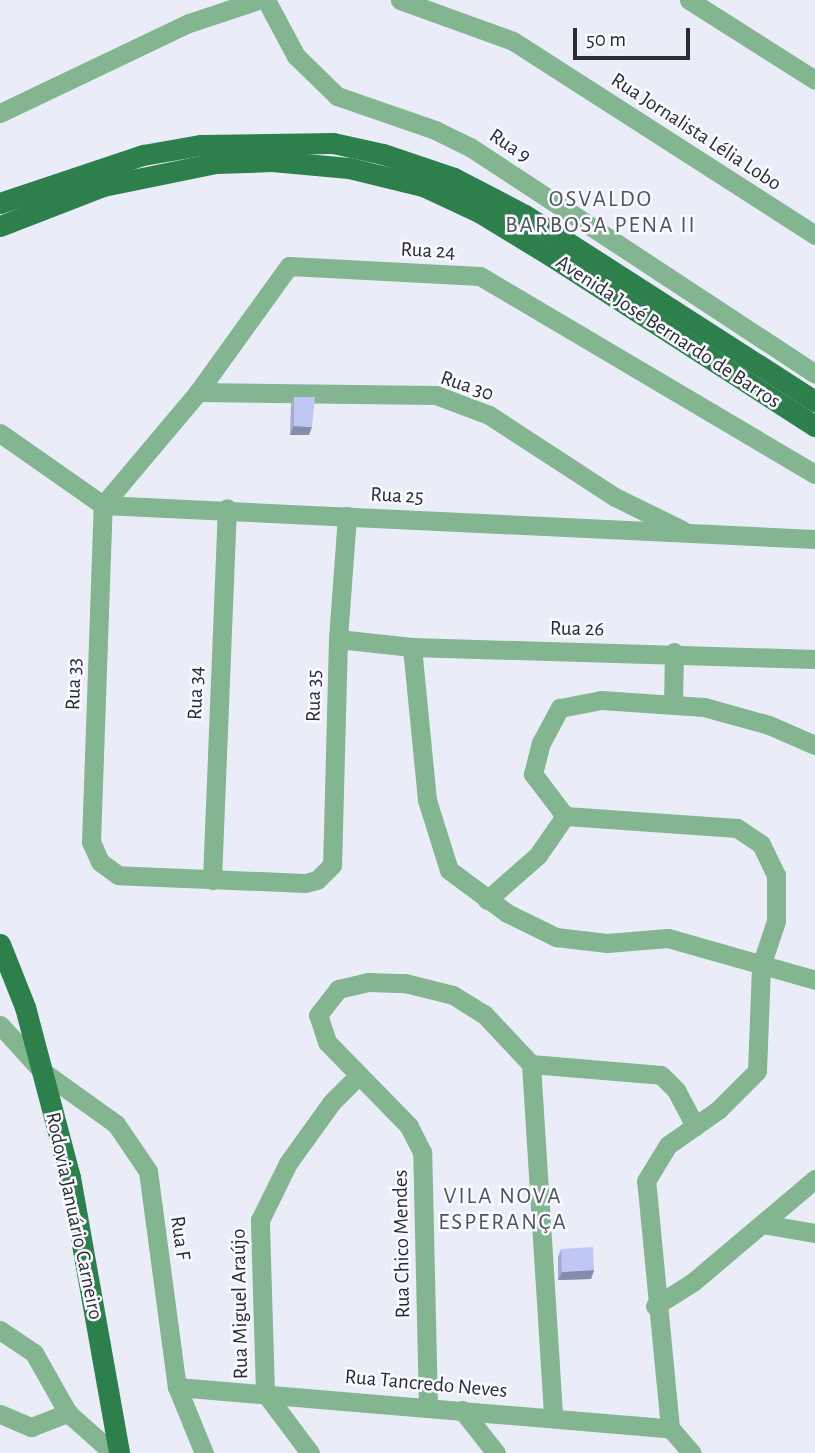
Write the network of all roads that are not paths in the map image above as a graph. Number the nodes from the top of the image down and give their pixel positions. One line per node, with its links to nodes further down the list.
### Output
1 (258, 0): 6 (street)
2 (266, 0): 10 (street, Rua 9)
3 (400, 0): 9 (street, Rua Jornalista Lélia Lobo)
4 (689, 0): 5 (street)
5 (815, 80)
6 (0, 113)
7 (0, 203): 12 (main road, Avenida José Bernardo de Barros)
8 (0, 226): 13 (main road, Avenida José Bernardo de Barros)
9 (815, 235)
10 (815, 374)
11 (198, 392): 15 (street, Rua 24); 16 (street, Rua 24); 19 (street, Rua 30)
12 (815, 401)
13 (815, 426)
14 (0, 433): 16 (street)
15 (815, 474)
16 (103, 505): 17 (street, Rua 25); 28 (street, Rua 33)
17 (226, 508): 18 (street, Rua 25); 28 (street, Rua 34)
18 (347, 516): 19 (street, Rua 25); 21 (street, Rua 35)
19 (689, 534): 20 (street, Rua 25)
20 (815, 539)
21 (338, 639): 22 (street, Rua 26); 28 (street, Rua 35)
22 (412, 648): 23 (street, Rua 26); 29 (street)
23 (674, 652): 24 (street, Rua 26); 25 (street)
24 (815, 659)
25 (673, 703): 26 (street); 27 (street)
26 (815, 745)
27 (565, 816): 29 (street); 31 (street)
28 (212, 880)
29 (486, 900): 31 (street)
30 (0, 944): 35 (main road, Rodovia Januário Carneiro)
31 (761, 966): 32 (street); 37 (street)
32 (815, 980)
33 (0, 1025): 35 (street, Rua F)
34 (531, 1064): 36 (street, Rua Chico Mendes); 37 (street); 49 (street)
35 (42, 1071): 43 (street, Rua F); 52 (main road, Rodovia Januário Carneiro)
36 (358, 1077): 44 (street, Rua Miguel Araújo); 45 (street, Rua Chico Mendes)
37 (695, 1126): 41 (street)
38 (815, 1179): 39 (street)
39 (763, 1224): 40 (street); 41 (street)
40 (815, 1233)
41 (655, 1306): 50 (street)
42 (0, 1330): 47 (street)
43 (177, 1387): 44 (street, Rua Tancredo Neves); 53 (street, Rua F)
44 (265, 1393): 45 (street, Rua Tancredo Neves); 54 (street)
45 (428, 1407): 46 (street, Rua Tancredo Neves)
46 (462, 1410): 49 (street, Rua Tancredo Neves); 55 (street)
47 (68, 1413): 48 (street); 51 (street)
48 (0, 1415)
49 (553, 1418): 50 (street, Rua Tancredo Neves)
50 (670, 1428): 56 (street)
51 (113, 1453)
52 (119, 1453)
53 (204, 1453)
54 (310, 1453)
55 (496, 1453)
56 (692, 1453)

